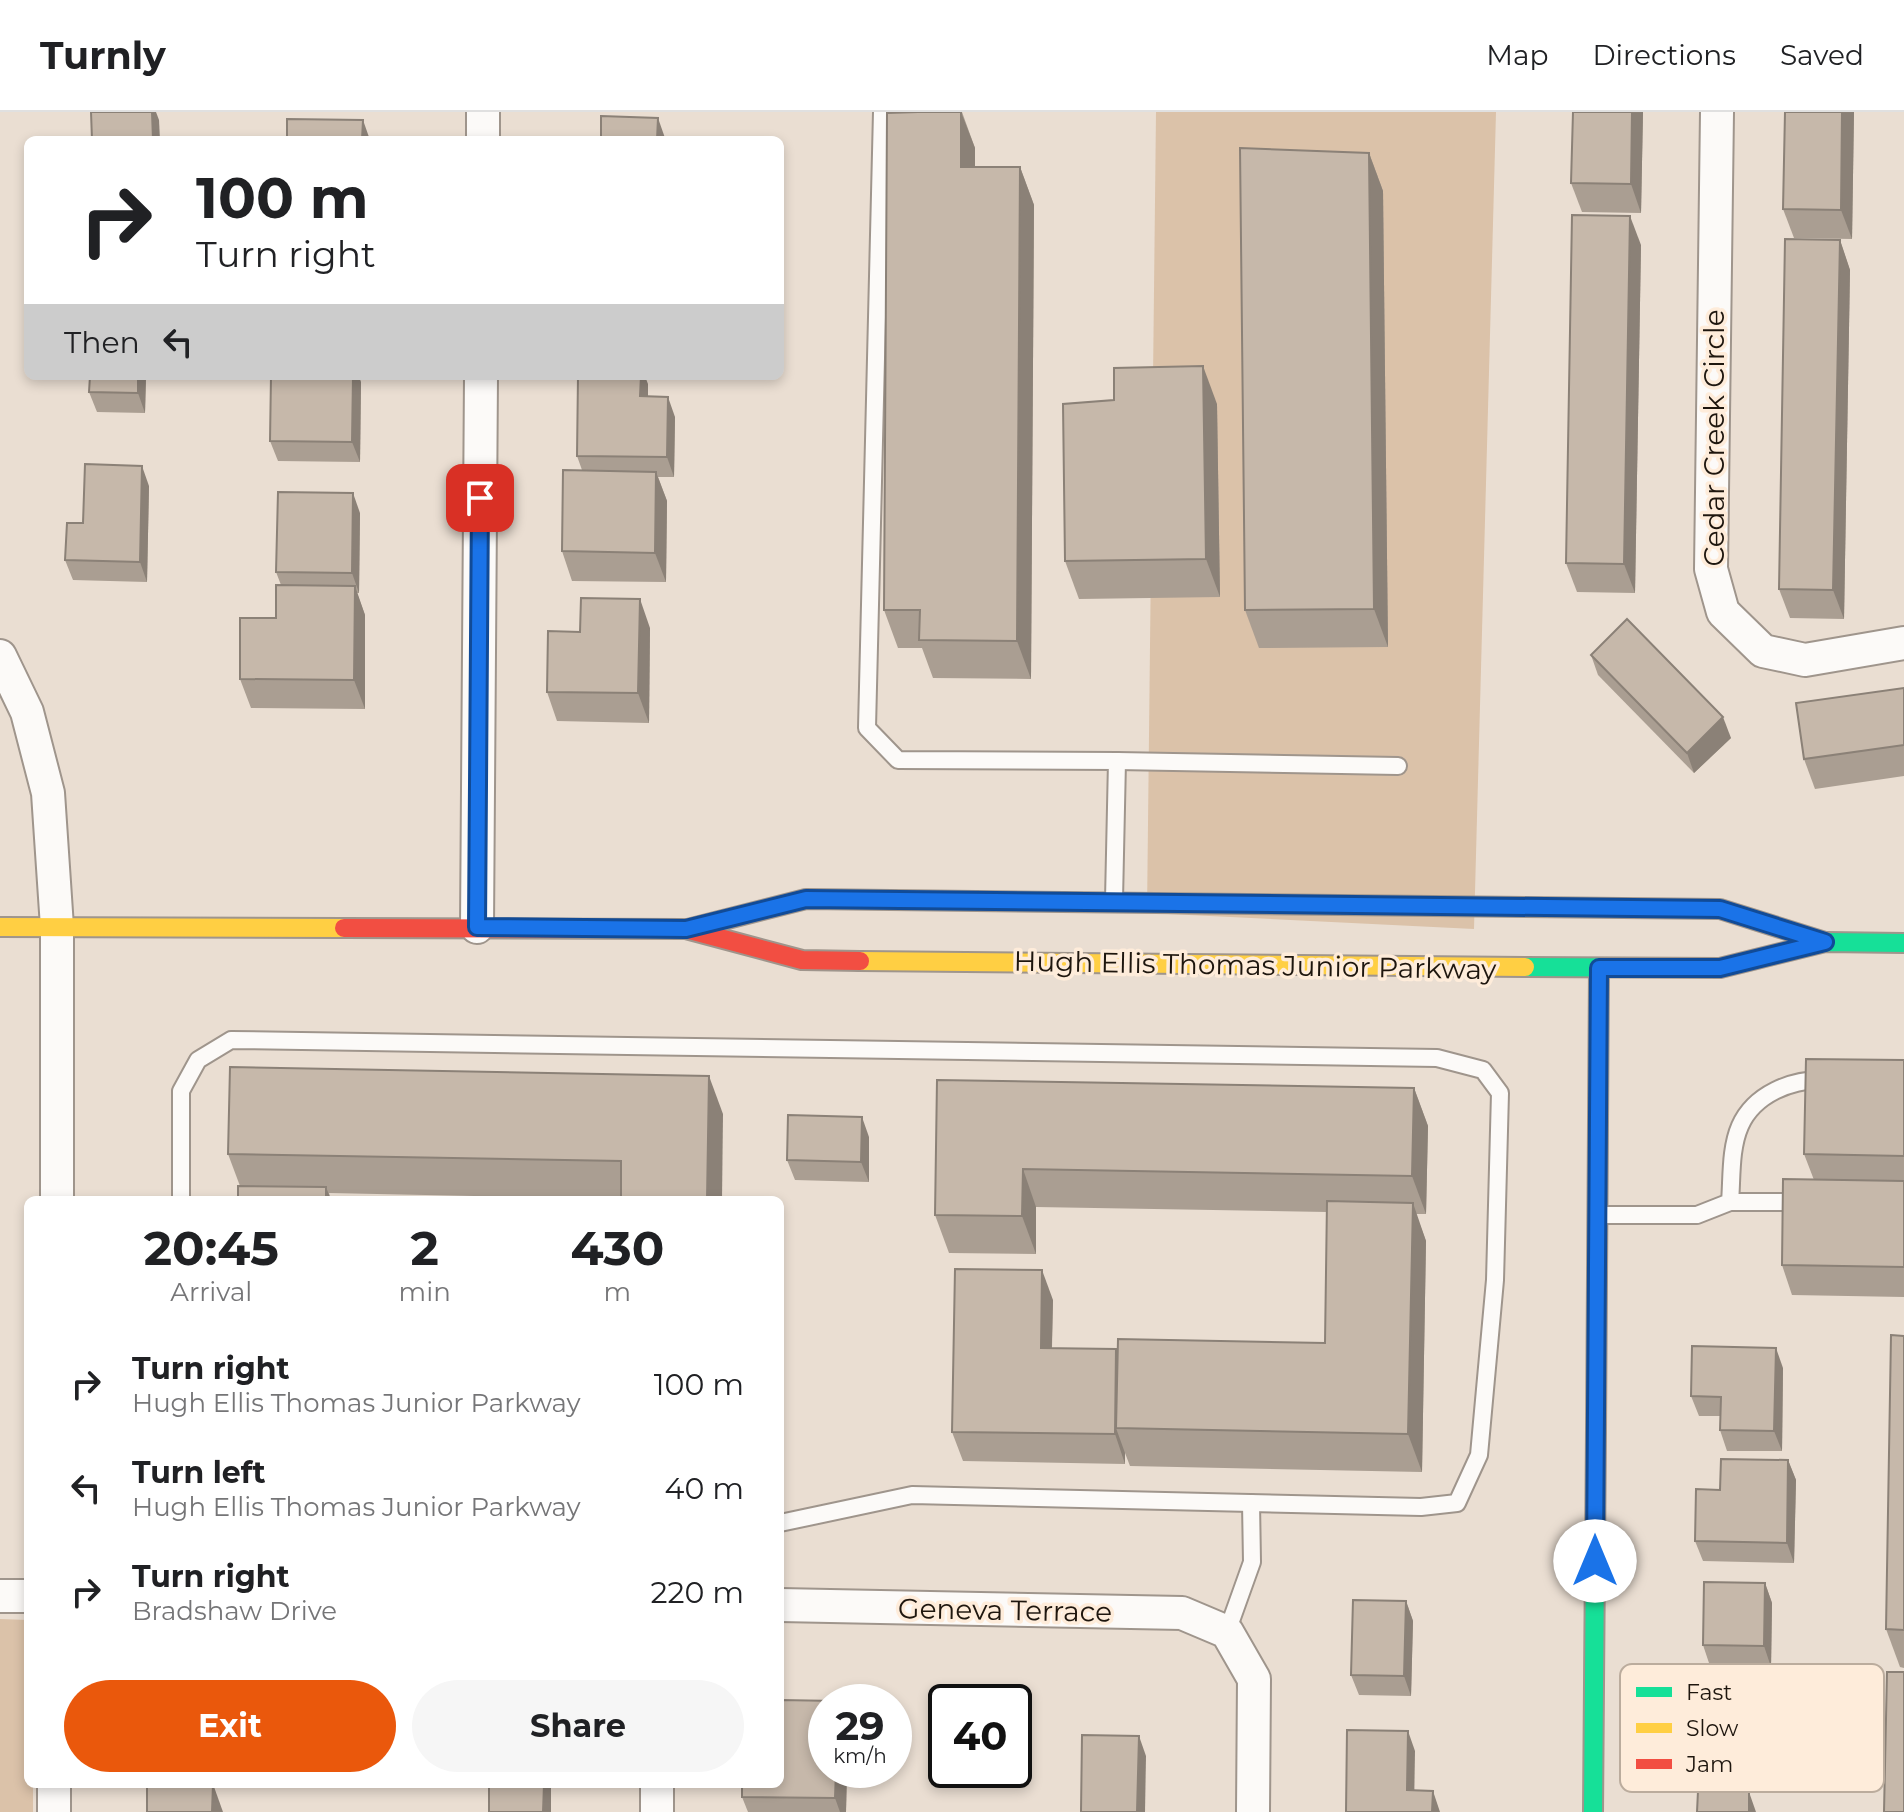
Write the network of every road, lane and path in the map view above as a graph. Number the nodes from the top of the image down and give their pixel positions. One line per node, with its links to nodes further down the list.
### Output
1 (483, 112): 4 (street)
2 (882, 112): 8 (lane)
3 (1717, 112): 6 (street, Cedar Creek Circle)
4 (483, 136)
5 (481, 380): 13 (street)
6 (1904, 643)
7 (0, 656): 12 (street)
8 (1117, 761): 9 (lane); 10 (lane)
9 (1398, 766)
10 (1113, 902): 14 (main road, Hugh Ellis Thomas Junior Parkway); 15 (main road, Hugh Ellis Thomas Junior Parkway)
11 (0, 927): 12 (main road, Hugh Ellis Thomas Junior Parkway)
12 (57, 927): 13 (main road, Hugh Ellis Thomas Junior Parkway); 19 (street)
13 (477, 927): 14 (main road, Hugh Ellis Thomas Junior Parkway)
14 (686, 929): 17 (main road, Hugh Ellis Thomas Junior Parkway)
15 (1825, 942): 16 (main road, Hugh Ellis Thomas Junior Parkway); 17 (main road, Hugh Ellis Thomas Junior Parkway)
16 (1904, 943)
17 (1599, 968): 23 (main road)
18 (1846, 1081): 21 (lane)
19 (57, 1196)
20 (181, 1196): 24 (lane)
21 (1730, 1202): 22 (lane); 23 (lane)
22 (1825, 1202)
23 (1597, 1215): 35 (main road)
24 (1251, 1503): 25 (lane); 29 (lane)
25 (784, 1522)
26 (0, 1596): 27 (street)
27 (24, 1596)
28 (784, 1605): 29 (street, Geneva Terrace)
29 (1227, 1632): 34 (street)
30 (54, 1788): 32 (street)
31 (657, 1788): 33 (street)
32 (54, 1812)
33 (657, 1812)
34 (1253, 1812)
35 (1593, 1812)

